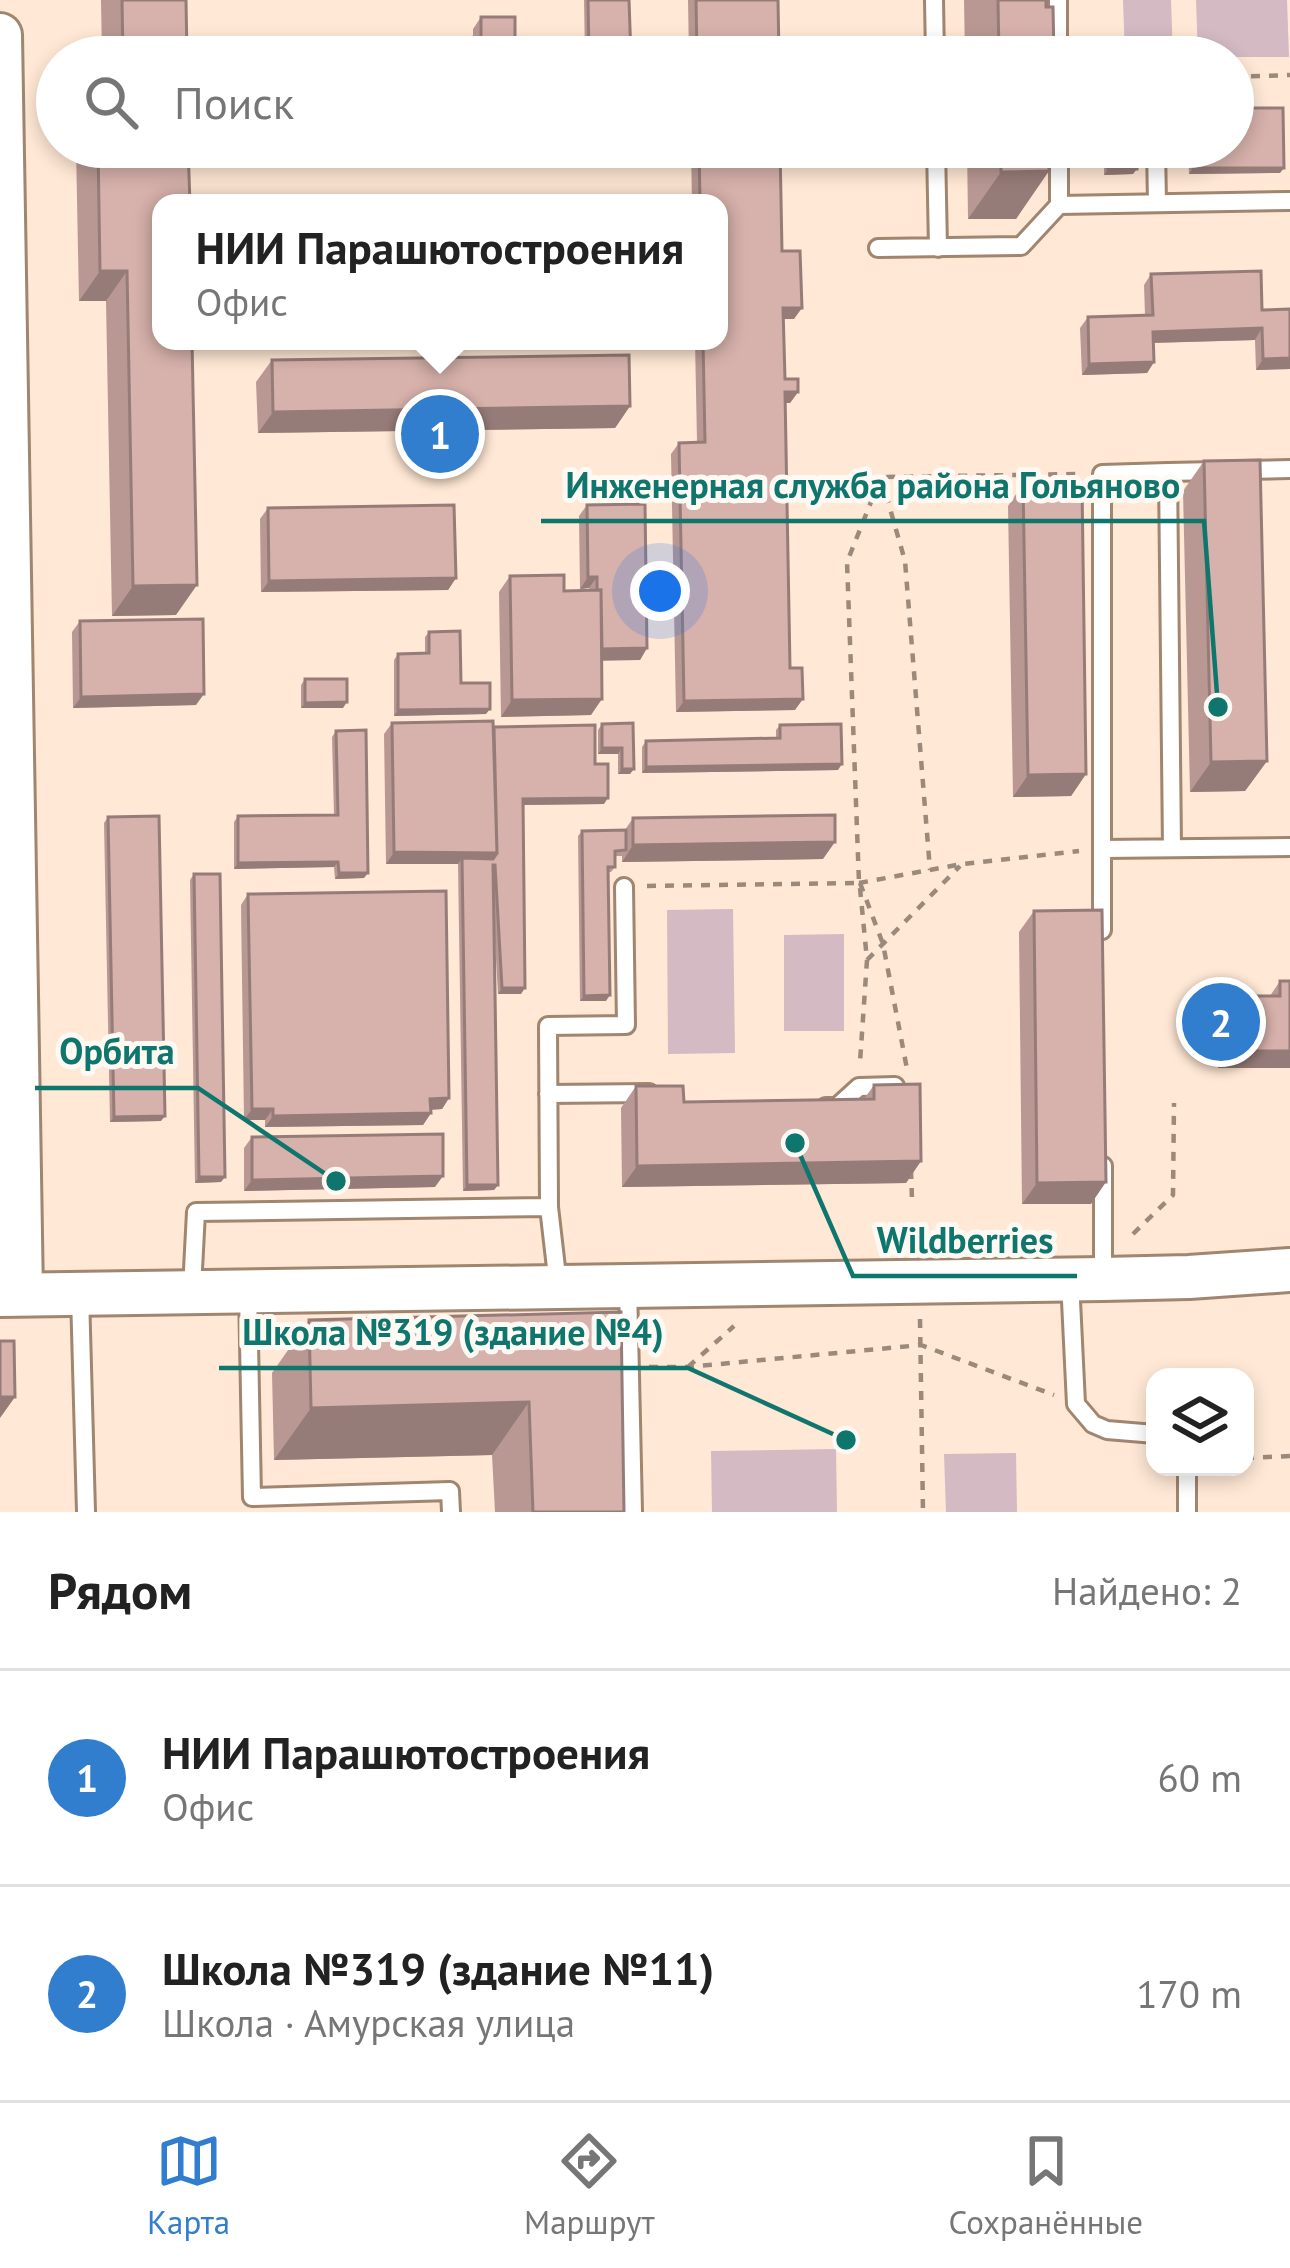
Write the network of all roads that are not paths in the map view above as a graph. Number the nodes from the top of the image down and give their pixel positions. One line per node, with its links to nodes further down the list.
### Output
1 (934, 0): 4 (lane)
2 (1058, 0): 5 (lane)
3 (0, 35): 34 (street)
4 (935, 36)
5 (1058, 36)
6 (936, 168): 13 (lane)
7 (1059, 168): 11 (lane)
8 (1156, 168): 10 (lane)
9 (1290, 201): 10 (lane)
10 (1157, 203): 11 (lane)
11 (1059, 205): 13 (lane)
12 (878, 248): 13 (lane)
13 (938, 248)
14 (1290, 469): 15 (lane)
15 (1168, 472): 17 (lane); 18 (lane)
16 (1290, 847): 17 (lane)
17 (1172, 848): 18 (lane)
18 (1102, 849): 20 (lane)
19 (624, 887): 23 (lane)
20 (1102, 939)
21 (911, 1086): 24 (lane)
22 (671, 1092): 23 (lane)
23 (548, 1094): 26 (lane)
24 (813, 1107)
25 (1103, 1143): 28 (lane)
26 (549, 1207): 30 (lane); 32 (lane)
27 (1290, 1270): 28 (street)
28 (1086, 1279): 29 (street); 35 (lane)
29 (628, 1284): 30 (street); 40 (lane)
30 (558, 1286): 31 (street)
31 (248, 1290): 32 (street); 37 (lane)
32 (192, 1291): 33 (street)
33 (80, 1293): 34 (street); 38 (lane)
34 (11, 1294)
35 (1146, 1433)
36 (1186, 1476): 41 (lane)
37 (252, 1504): 39 (lane)
38 (86, 1512)
39 (451, 1512)
40 (633, 1512)
41 (1187, 1512)

